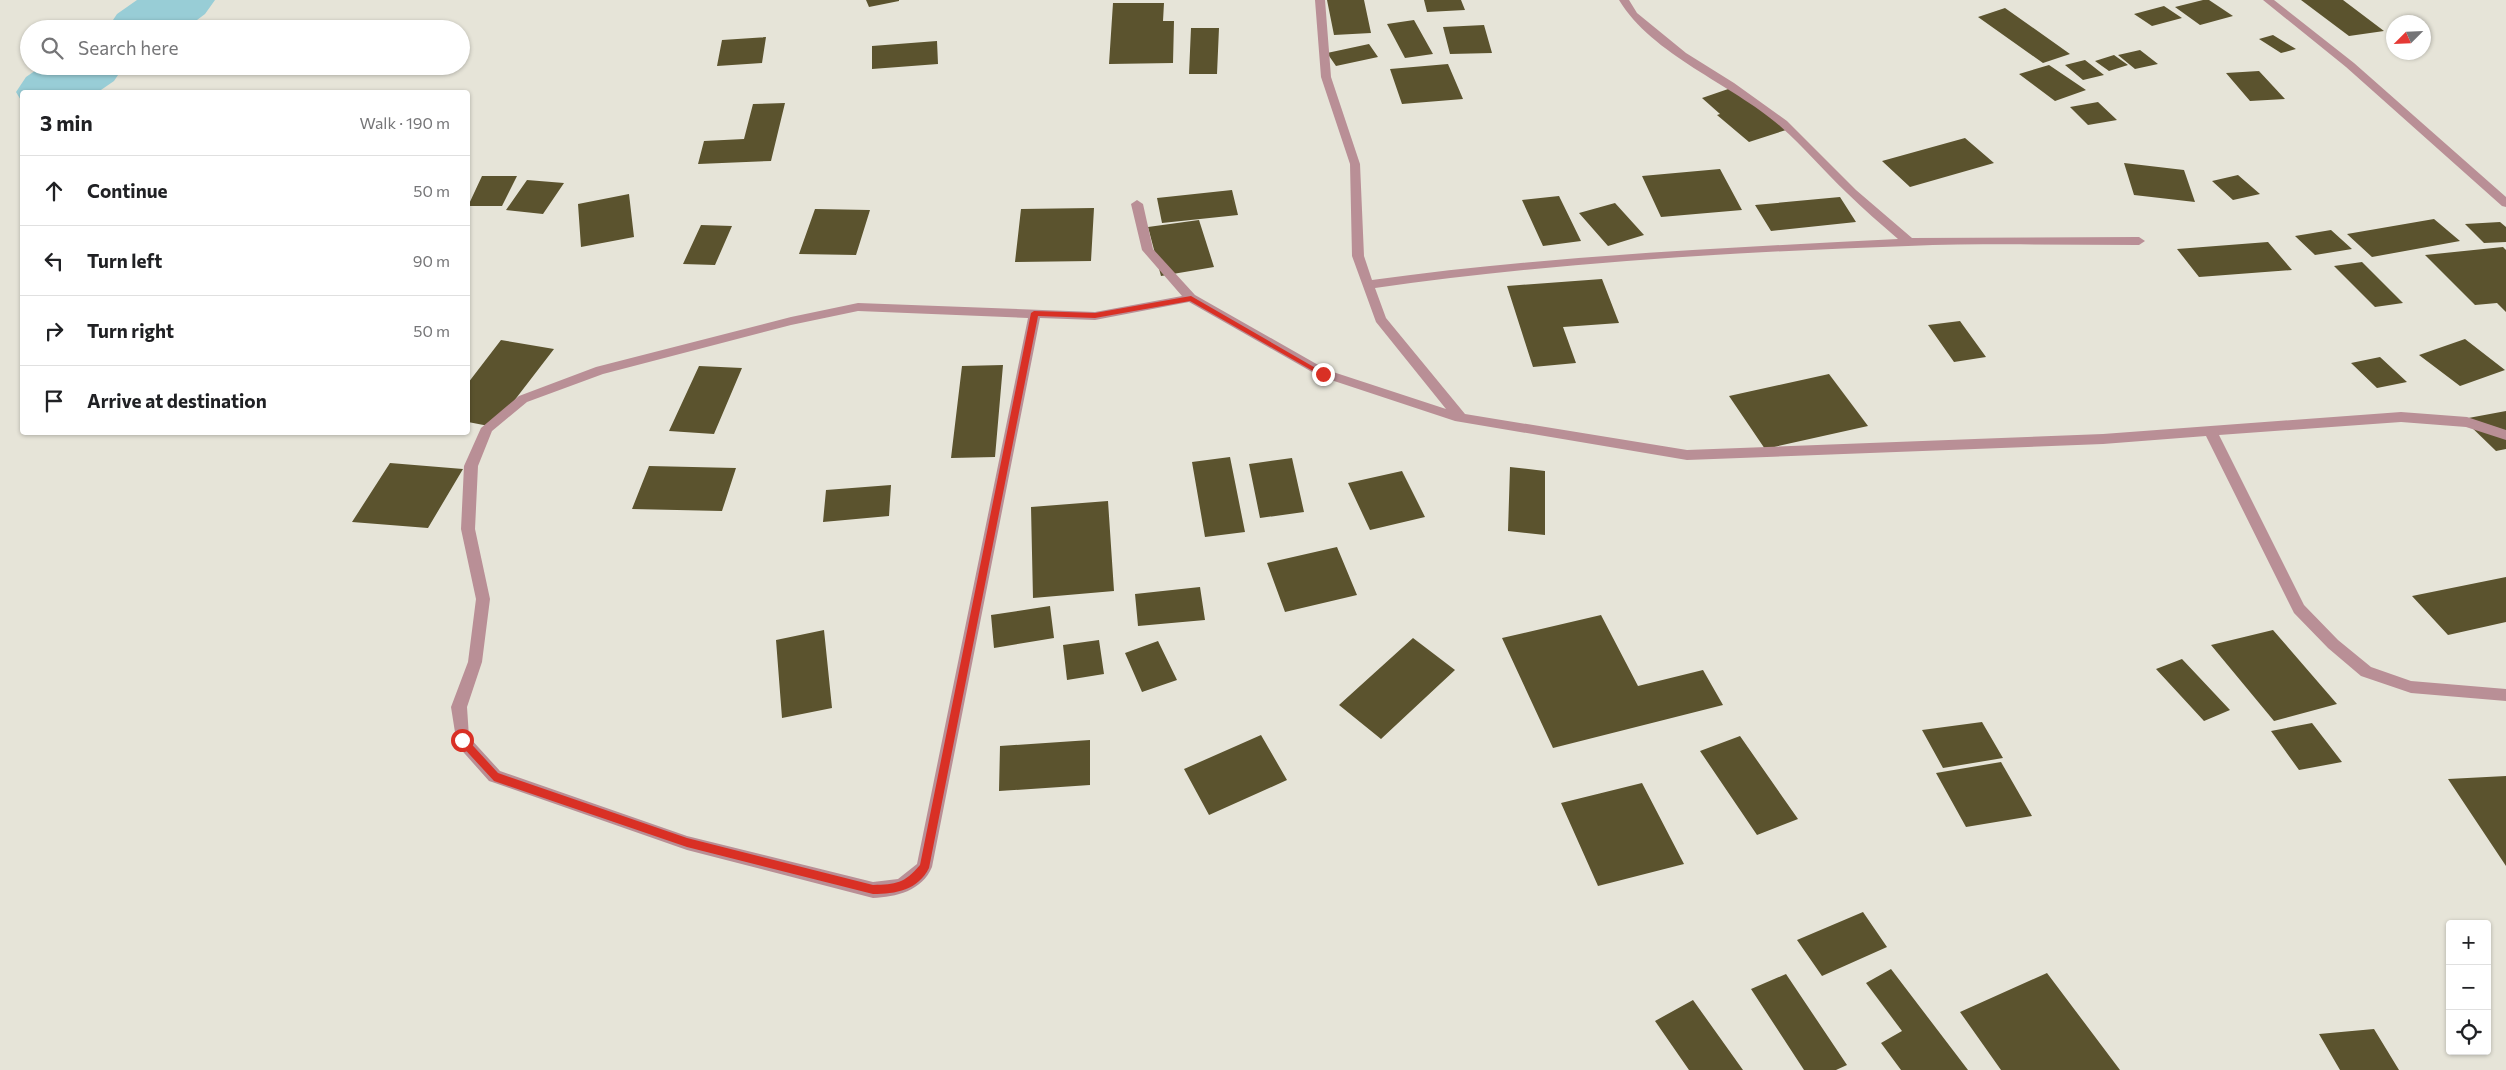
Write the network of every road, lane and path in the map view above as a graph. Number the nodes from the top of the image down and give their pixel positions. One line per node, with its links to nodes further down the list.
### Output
1 (1320, 0): 8 (street)
2 (1624, 0): 7 (street)
3 (2268, 0): 4 (street)
4 (2506, 203)
5 (1137, 204): 9 (street)
6 (2139, 241): 7 (street)
7 (1909, 242): 8 (street)
8 (1368, 285): 11 (street)
9 (1191, 298): 10 (street); 11 (street)
10 (1034, 313): 10 (street)
11 (1460, 418): 12 (street)
12 (2210, 431): 13 (street); 14 (street)
13 (2506, 435)
14 (2506, 695)

